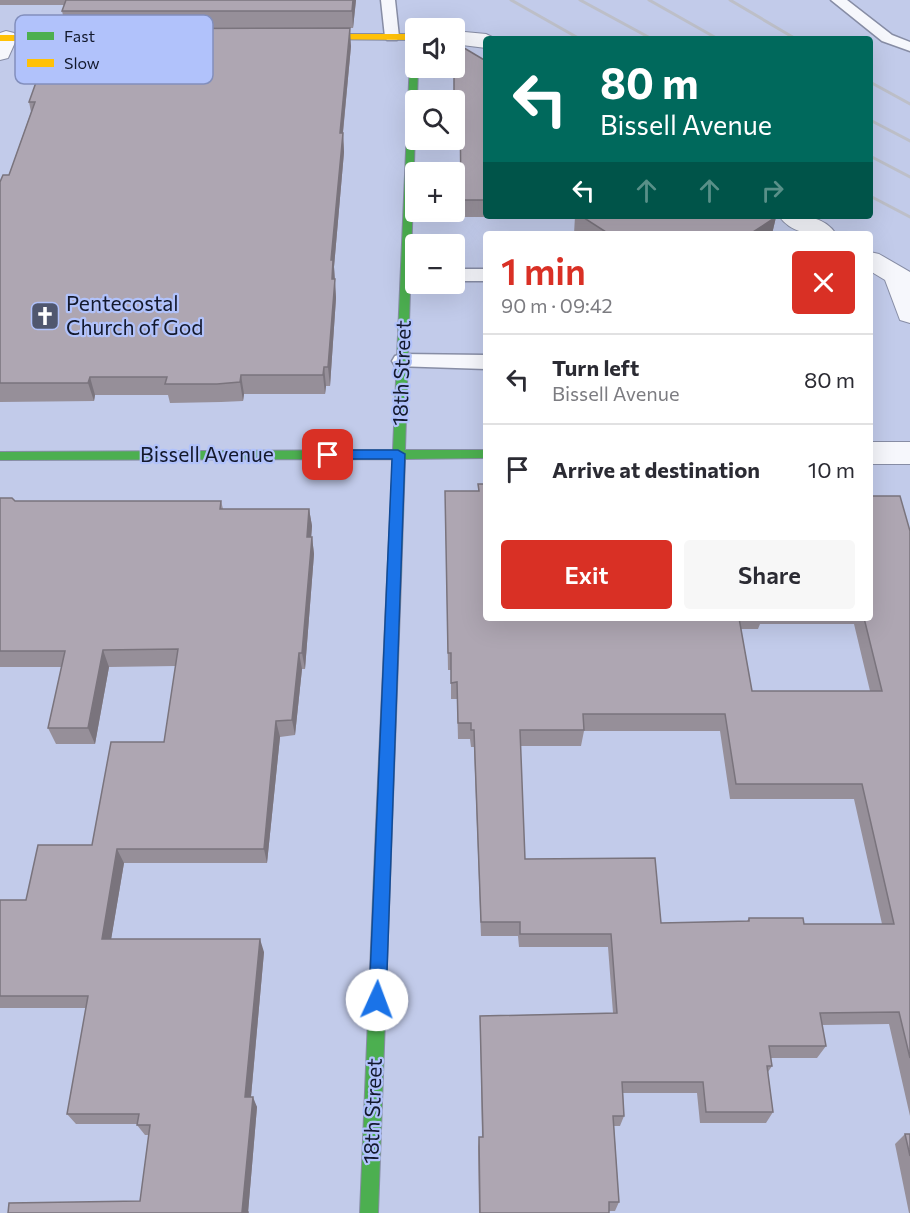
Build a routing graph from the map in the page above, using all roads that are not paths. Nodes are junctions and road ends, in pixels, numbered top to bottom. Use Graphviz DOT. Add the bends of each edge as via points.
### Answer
graph roads {
  1 [pos="388,0"];
  2 [pos="838,0"];
  3 [pos="392,37"];
  4 [pos="405,37"];
  5 [pos="286,38"];
  6 [pos="465,38"];
  7 [pos="483,41"];
  8 [pos="910,47"];
  9 [pos="414,78"];
  10 [pos="797,219"];
  11 [pos="818,231"];
  12 [pos="412,234"];
  13 [pos="873,262"];
  14 [pos="465,275"];
  15 [pos="483,275"];
  16 [pos="904,279"];
  17 [pos="409,294"];
  18 [pos="910,314"];
  19 [pos="402,361"];
  20 [pos="483,362"];
  21 [pos="873,453"];
  22 [pos="910,453"];
  23 [pos="398,454"];
  24 [pos="483,454"];
  25 [pos="0,456"];
  26 [pos="369,1213"];
  1 -- 3 [label="lane"];
  2 -- 8 [label="lane" via="887,38"];
  3 -- 4 [label="street"];
  3 -- 5 [label="street"];
  6 -- 7 [label="street"];
  9 -- 12 [label="street, 18th Street"];
  10 -- 11 [label="street"];
  13 -- 16 [label="street"];
  14 -- 15 [label="lane"];
  16 -- 18 [label="street"];
  17 -- 19 [label="street, 18th Street"];
  19 -- 20 [label="lane"];
  19 -- 23 [label="street, 18th Street"];
  21 -- 22 [label="street"];
  23 -- 24 [label="street, Bissell Avenue"];
  23 -- 25 [label="street, Bissell Avenue"];
  23 -- 26 [label="street, 18th Street"];
}
